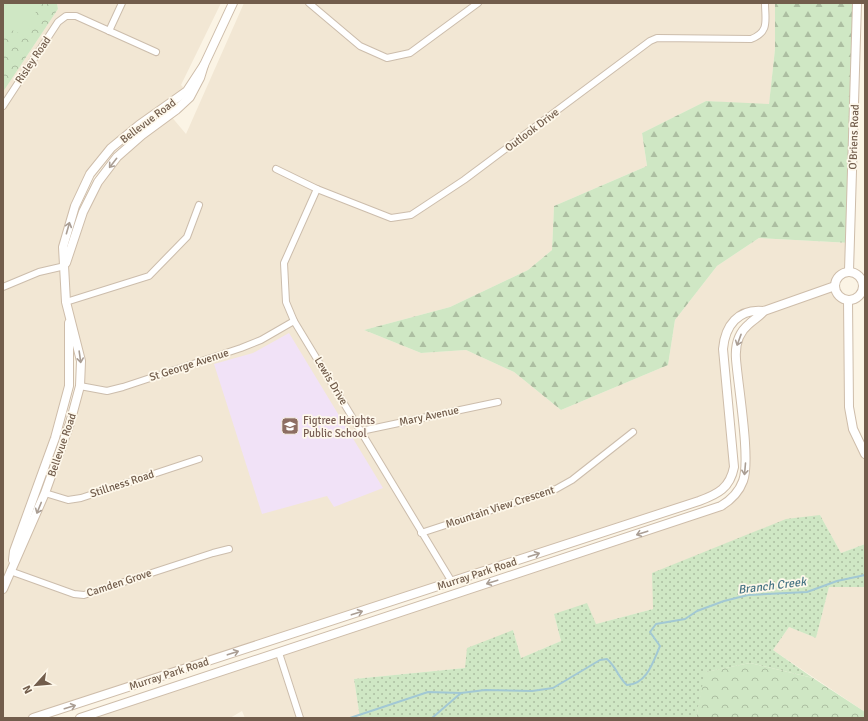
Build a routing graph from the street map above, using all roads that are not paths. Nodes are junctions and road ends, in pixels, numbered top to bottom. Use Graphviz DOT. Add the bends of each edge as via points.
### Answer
graph roads {
  1 [pos="122,3"];
  2 [pos="232,3"];
  3 [pos="309,3"];
  4 [pos="478,3"];
  5 [pos="765,3"];
  6 [pos="857,3"];
  7 [pos="109,31"];
  8 [pos="156,52"];
  9 [pos="3,106"];
  10 [pos="276,169"];
  11 [pos="317,189"];
  12 [pos="199,205"];
  13 [pos="65,266"];
  14 [pos="849,271"];
  15 [pos="3,286"];
  16 [pos="835,286"];
  17 [pos="848,300"];
  18 [pos="66,302"];
  19 [pos="764,311"];
  20 [pos="70,320"];
  21 [pos="294,321"];
  22 [pos="80,386"];
  23 [pos="498,402"];
  24 [pos="361,431"];
  25 [pos="633,432"];
  26 [pos="865,454"];
  27 [pos="199,459"];
  28 [pos="45,492"];
  29 [pos="719,493"];
  30 [pos="728,502"];
  31 [pos="421,533"];
  32 [pos="229,549"];
  33 [pos="11,568"];
  34 [pos="452,582"];
  35 [pos="3,589"];
  36 [pos="279,653"];
  37 [pos="87,702"];
  38 [pos="90,715"];
  39 [pos="33,718"];
  40 [pos="80,718"];
  41 [pos="300,718"];
  1 -- 7 [label="street"];
  2 -- 13 [label="street, Bellevue Road" via="204,65 187,91 139,125 117,144 90,174 75,206 63,247"];
  3 -- 4 [label="street" via="360,46 387,58 410,53"];
  5 -- 11 [label="street, Outlook Drive" via="765,30 760,36 751,39 657,38 464,180 411,215 391,218"];
  6 -- 14 [label="street, O'Briens Road"];
  7 -- 8 [label="street"];
  7 -- 9 [label="street, Risley Road" via="76,16 66,16 58,22"];
  10 -- 11 [label="street, Outlook Drive"];
  11 -- 21 [label="street, Lewis Drive" via="284,263 286,302"];
  12 -- 18 [label="street" via="187,237 149,276"];
  13 -- 15 [label="street" via="39,272"];
  13 -- 18 [label="street, Bellevue Road"];
  14 -- 16 [label="street" via="839,276"];
  14 -- 17 [label="street" via="860,276 863,285 861,294"];
  16 -- 17 [label="street" via="838,293"];
  16 -- 19 [label="street, Murray Park Road"];
  17 -- 26 [label="street" via="849,407 853,429"];
  18 -- 20 [label="street, Bellevue Road"];
  19 -- 29 [label="street, Murray Park Road" via="756,310 733,321 724,339 734,467 729,481"];
  19 -- 30 [label="street, Murray Park Road, one-way" via="744,329 737,343 736,359 746,468 739,489"];
  20 -- 22 [label="street, Bellevue Road, one-way" via="81,361"];
  20 -- 33 [label="street, Bellevue Road" via="70,386 55,438 14,551"];
  21 -- 22 [label="street, St George Avenue" via="241,348 123,387 107,391"];
  21 -- 24 [label="street, Lewis Drive"];
  22 -- 28 [label="street, Bellevue Road" via="70,423"];
  23 -- 24 [label="street, Mary Avenue"];
  24 -- 31 [label="street, Lewis Drive"];
  25 -- 31 [label="street, Mountain View Crescent" via="572,480 556,489"];
  27 -- 28 [label="street, Stillness Road" via="81,498 68,500"];
  28 -- 33 [label="street, Bellevue Road, one-way"];
  29 -- 30 [label="street"];
  34 -- 29 [label="street, Murray Park Road, one-way"];
  30 -- 36 [label="street, Murray Park Road, one-way" via="714,509"];
  31 -- 34 [label="street, Lewis Drive"];
  32 -- 33 [label="street, Camden Grove" via="84,596"];
  33 -- 35 [label="street, Bellevue Road"];
  37 -- 34 [label="street, Murray Park Road, one-way"];
  36 -- 38 [label="street, Murray Park Road"];
  36 -- 41 [label="street"];
  37 -- 38 [label="street"];
  39 -- 37 [label="street, Murray Park Road, one-way"];
  38 -- 40 [label="street, Murray Park Road"];
}
